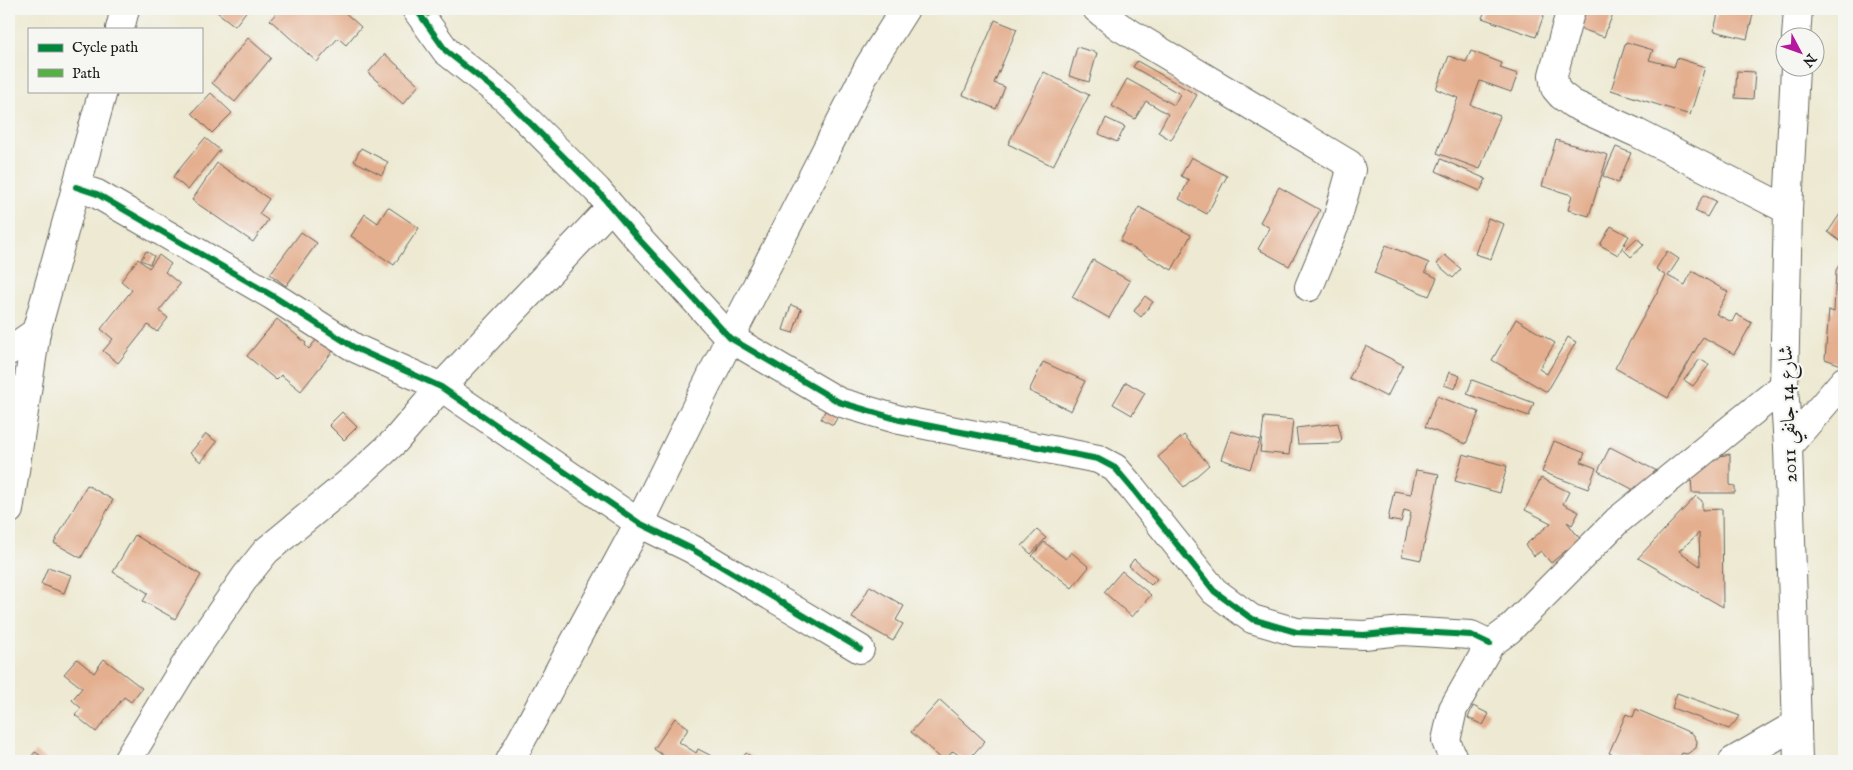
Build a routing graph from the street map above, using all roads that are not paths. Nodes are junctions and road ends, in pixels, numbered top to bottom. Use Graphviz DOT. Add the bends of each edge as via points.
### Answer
graph roads {
  1 [pos="125,9"];
  2 [pos="416,9"];
  3 [pos="904,9"];
  4 [pos="1097,9"];
  5 [pos="1571,9"];
  6 [pos="1798,9"];
  7 [pos="120,28"];
  8 [pos="1797,28"];
  9 [pos="1795,78"];
  10 [pos="102,92"];
  11 [pos="76,187"];
  12 [pos="611,207"];
  13 [pos="1788,210"];
  14 [pos="1309,287"];
  15 [pos="36,332"];
  16 [pos="730,338"];
  17 [pos="9,352"];
  18 [pos="1844,381"];
  19 [pos="1784,386"];
  20 [pos="441,387"];
  21 [pos="1788,446"];
  22 [pos="9,510"];
  23 [pos="639,523"];
  24 [pos="1490,644"];
  25 [pos="860,649"];
  26 [pos="1797,724"];
  27 [pos="127,761"];
  28 [pos="510,761"];
  29 [pos="1454,761"];
  30 [pos="1733,761"];
  31 [pos="1798,761"];
  1 -- 7 [label="street"];
  2 -- 12 [label="street" via="446,51 504,97"];
  3 -- 16 [label="street" via="869,66"];
  4 -- 14 [label="street" via="1136,37 1349,164 1351,170 1337,220"];
  5 -- 13 [label="street" via="1553,75 1555,88 1561,95 1573,104"];
  6 -- 8 [label="street"];
  9 -- 13 [label="street, شارع 14 جانفي 2011"];
  10 -- 11 [label="street"];
  11 -- 15 [label="street"];
  11 -- 20 [label="street" via="97,194 355,348"];
  12 -- 16 [label="street"];
  12 -- 20 [label="street"];
  13 -- 19 [label="street, شارع 14 جانفي 2011"];
  15 -- 17 [label="street"];
  15 -- 22 [label="street"];
  16 -- 23 [label="street"];
  16 -- 24 [label="street" via="839,402 900,420 1098,459 1115,468 1214,590 1252,619 1296,632 1364,635 1402,631 1471,635"];
  18 -- 21 [label="street"];
  19 -- 21 [label="street, شارع 14 جانفي 2011"];
  19 -- 24 [label="street" via="1617,521 1509,630"];
  20 -- 23 [label="street"];
  20 -- 27 [label="street" via="396,441 266,551 192,654"];
  21 -- 26 [label="street, شارع 14 جانفي 2011"];
  23 -- 25 [label="street" via="692,549"];
  23 -- 28 [label="street"];
  24 -- 29 [label="street" via="1453,709 1446,741"];
  26 -- 30 [label="street"];
  26 -- 31 [label="street, شارع 14 جانفي 2011"];
}
